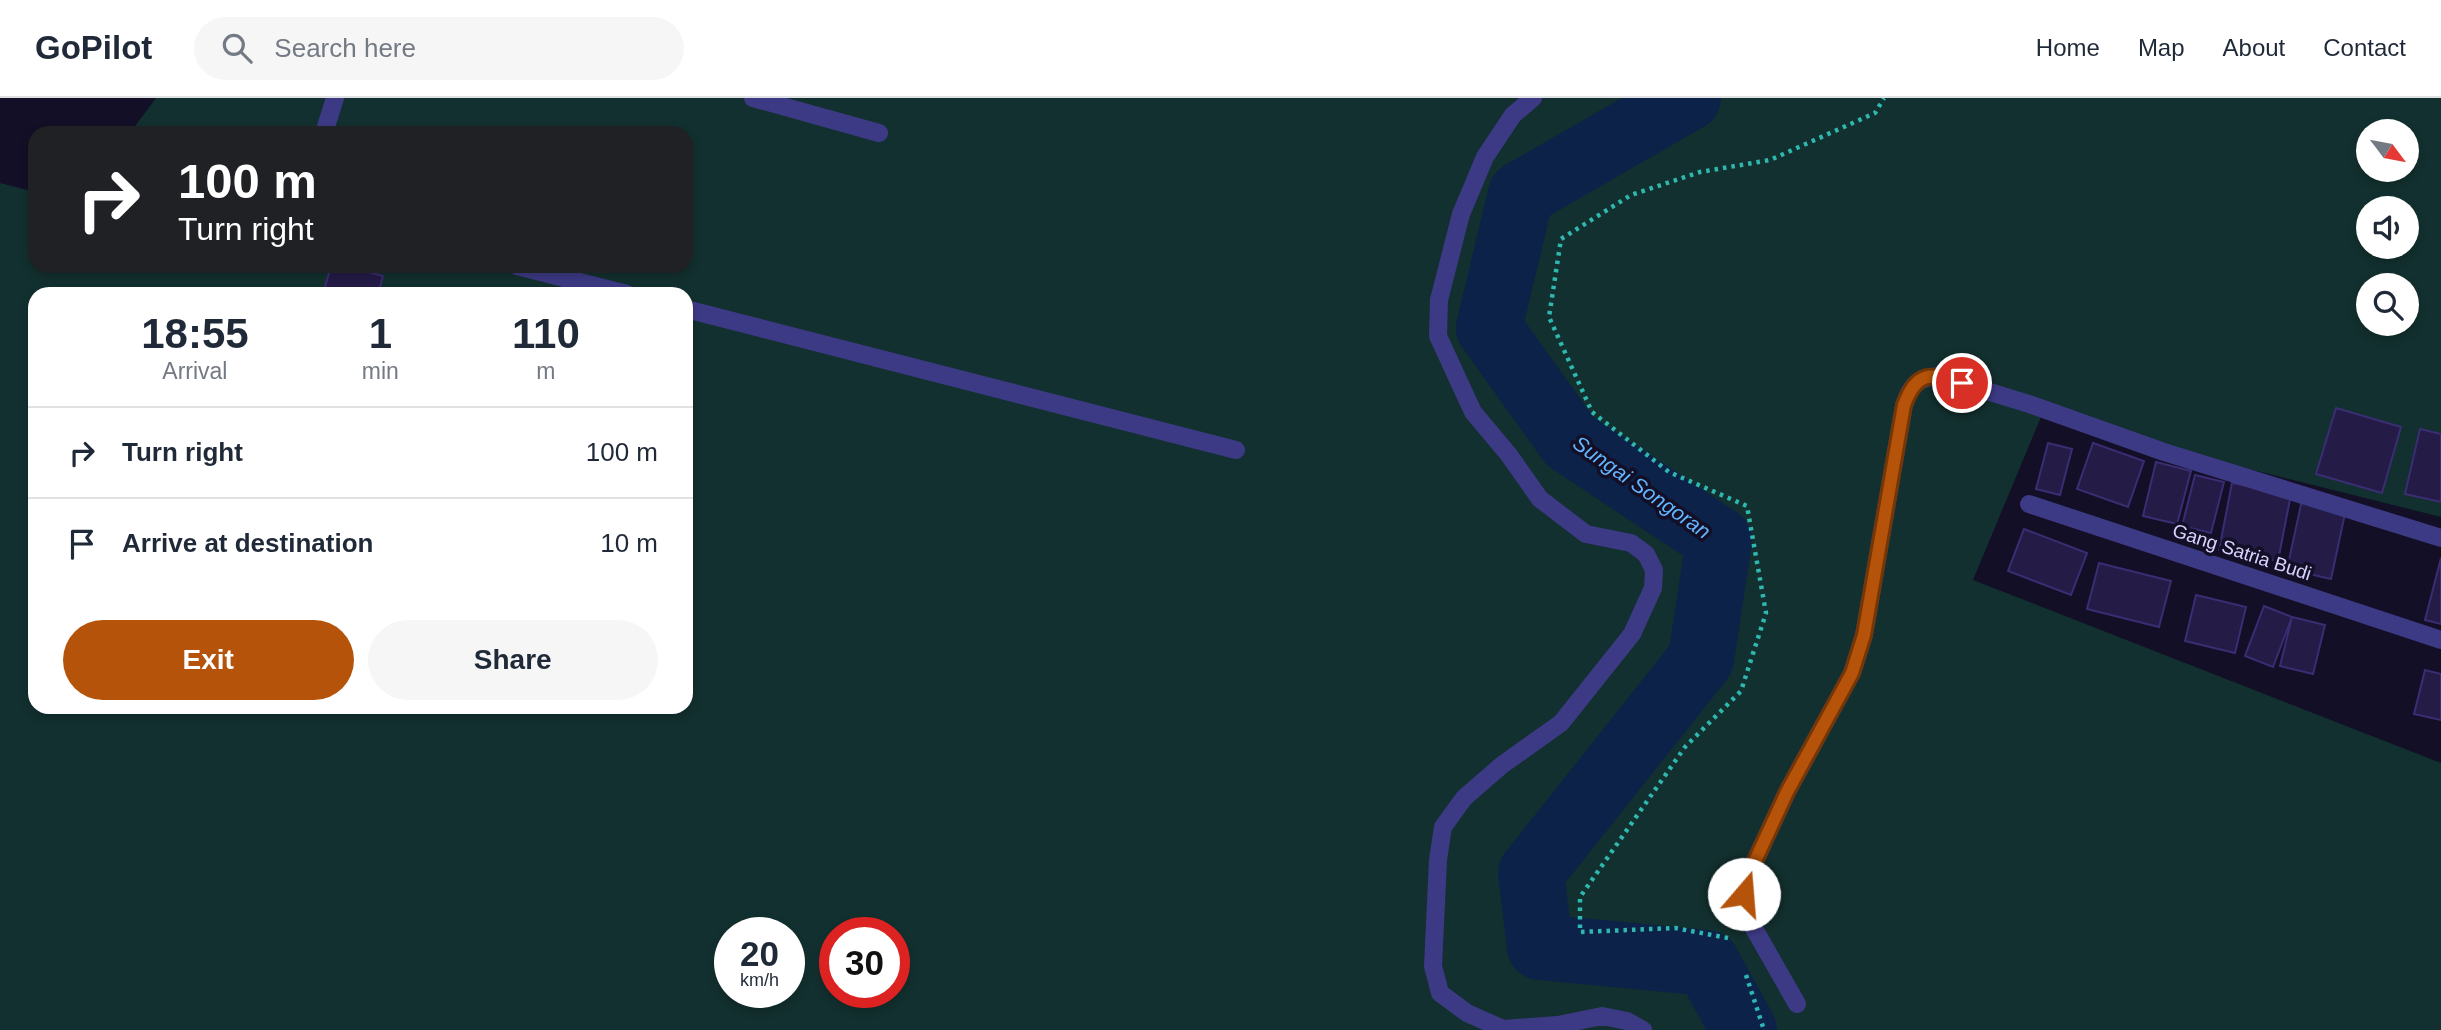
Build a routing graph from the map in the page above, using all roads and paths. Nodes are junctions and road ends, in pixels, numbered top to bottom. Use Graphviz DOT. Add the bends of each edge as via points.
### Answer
graph roads {
  1 [pos="335,98"];
  2 [pos="753,98"];
  3 [pos="1533,98"];
  4 [pos="1884,98"];
  5 [pos="326,126"];
  6 [pos="879,133"];
  7 [pos="544,273"];
  8 [pos="600,287"];
  9 [pos="693,311"];
  10 [pos="1236,450"];
  11 [pos="2029,504"];
  12 [pos="2441,538"];
  13 [pos="2441,640"];
  14 [pos="1734,939"];
  15 [pos="1743,965"];
  16 [pos="1797,1004"];
  17 [pos="1643,1030"];
  18 [pos="1764,1030"];
  1 -- 5 [label="street"];
  2 -- 6 [label="street"];
  3 -- 17 [label="street" via="1513,115 1485,158 1461,214 1439,300 1438,336 1473,412 1541,499 1586,534 1632,543 1646,554 1654,570 1653,588 1632,634 1561,723 1464,798 1443,827 1433,966 1440,993 1467,1013 1503,1029 1602,1016"];
  4 -- 14 [label="path" via="1875,113 1770,160 1700,172 1631,195 1561,239 1549,317 1592,412 1669,472 1747,506 1766,613 1741,691 1685,747 1580,897 1580,932 1675,928"];
  7 -- 8 [label="street"];
  9 -- 10 [label="street"];
  11 -- 13 [label="street, Gang Satria Budi"];
  12 -- 16 [label="street" via="1938,376 1924,377 1911,386 1864,635 1852,673 1787,792 1744,894 1748,918"];
  15 -- 18 [label="path"];
}
